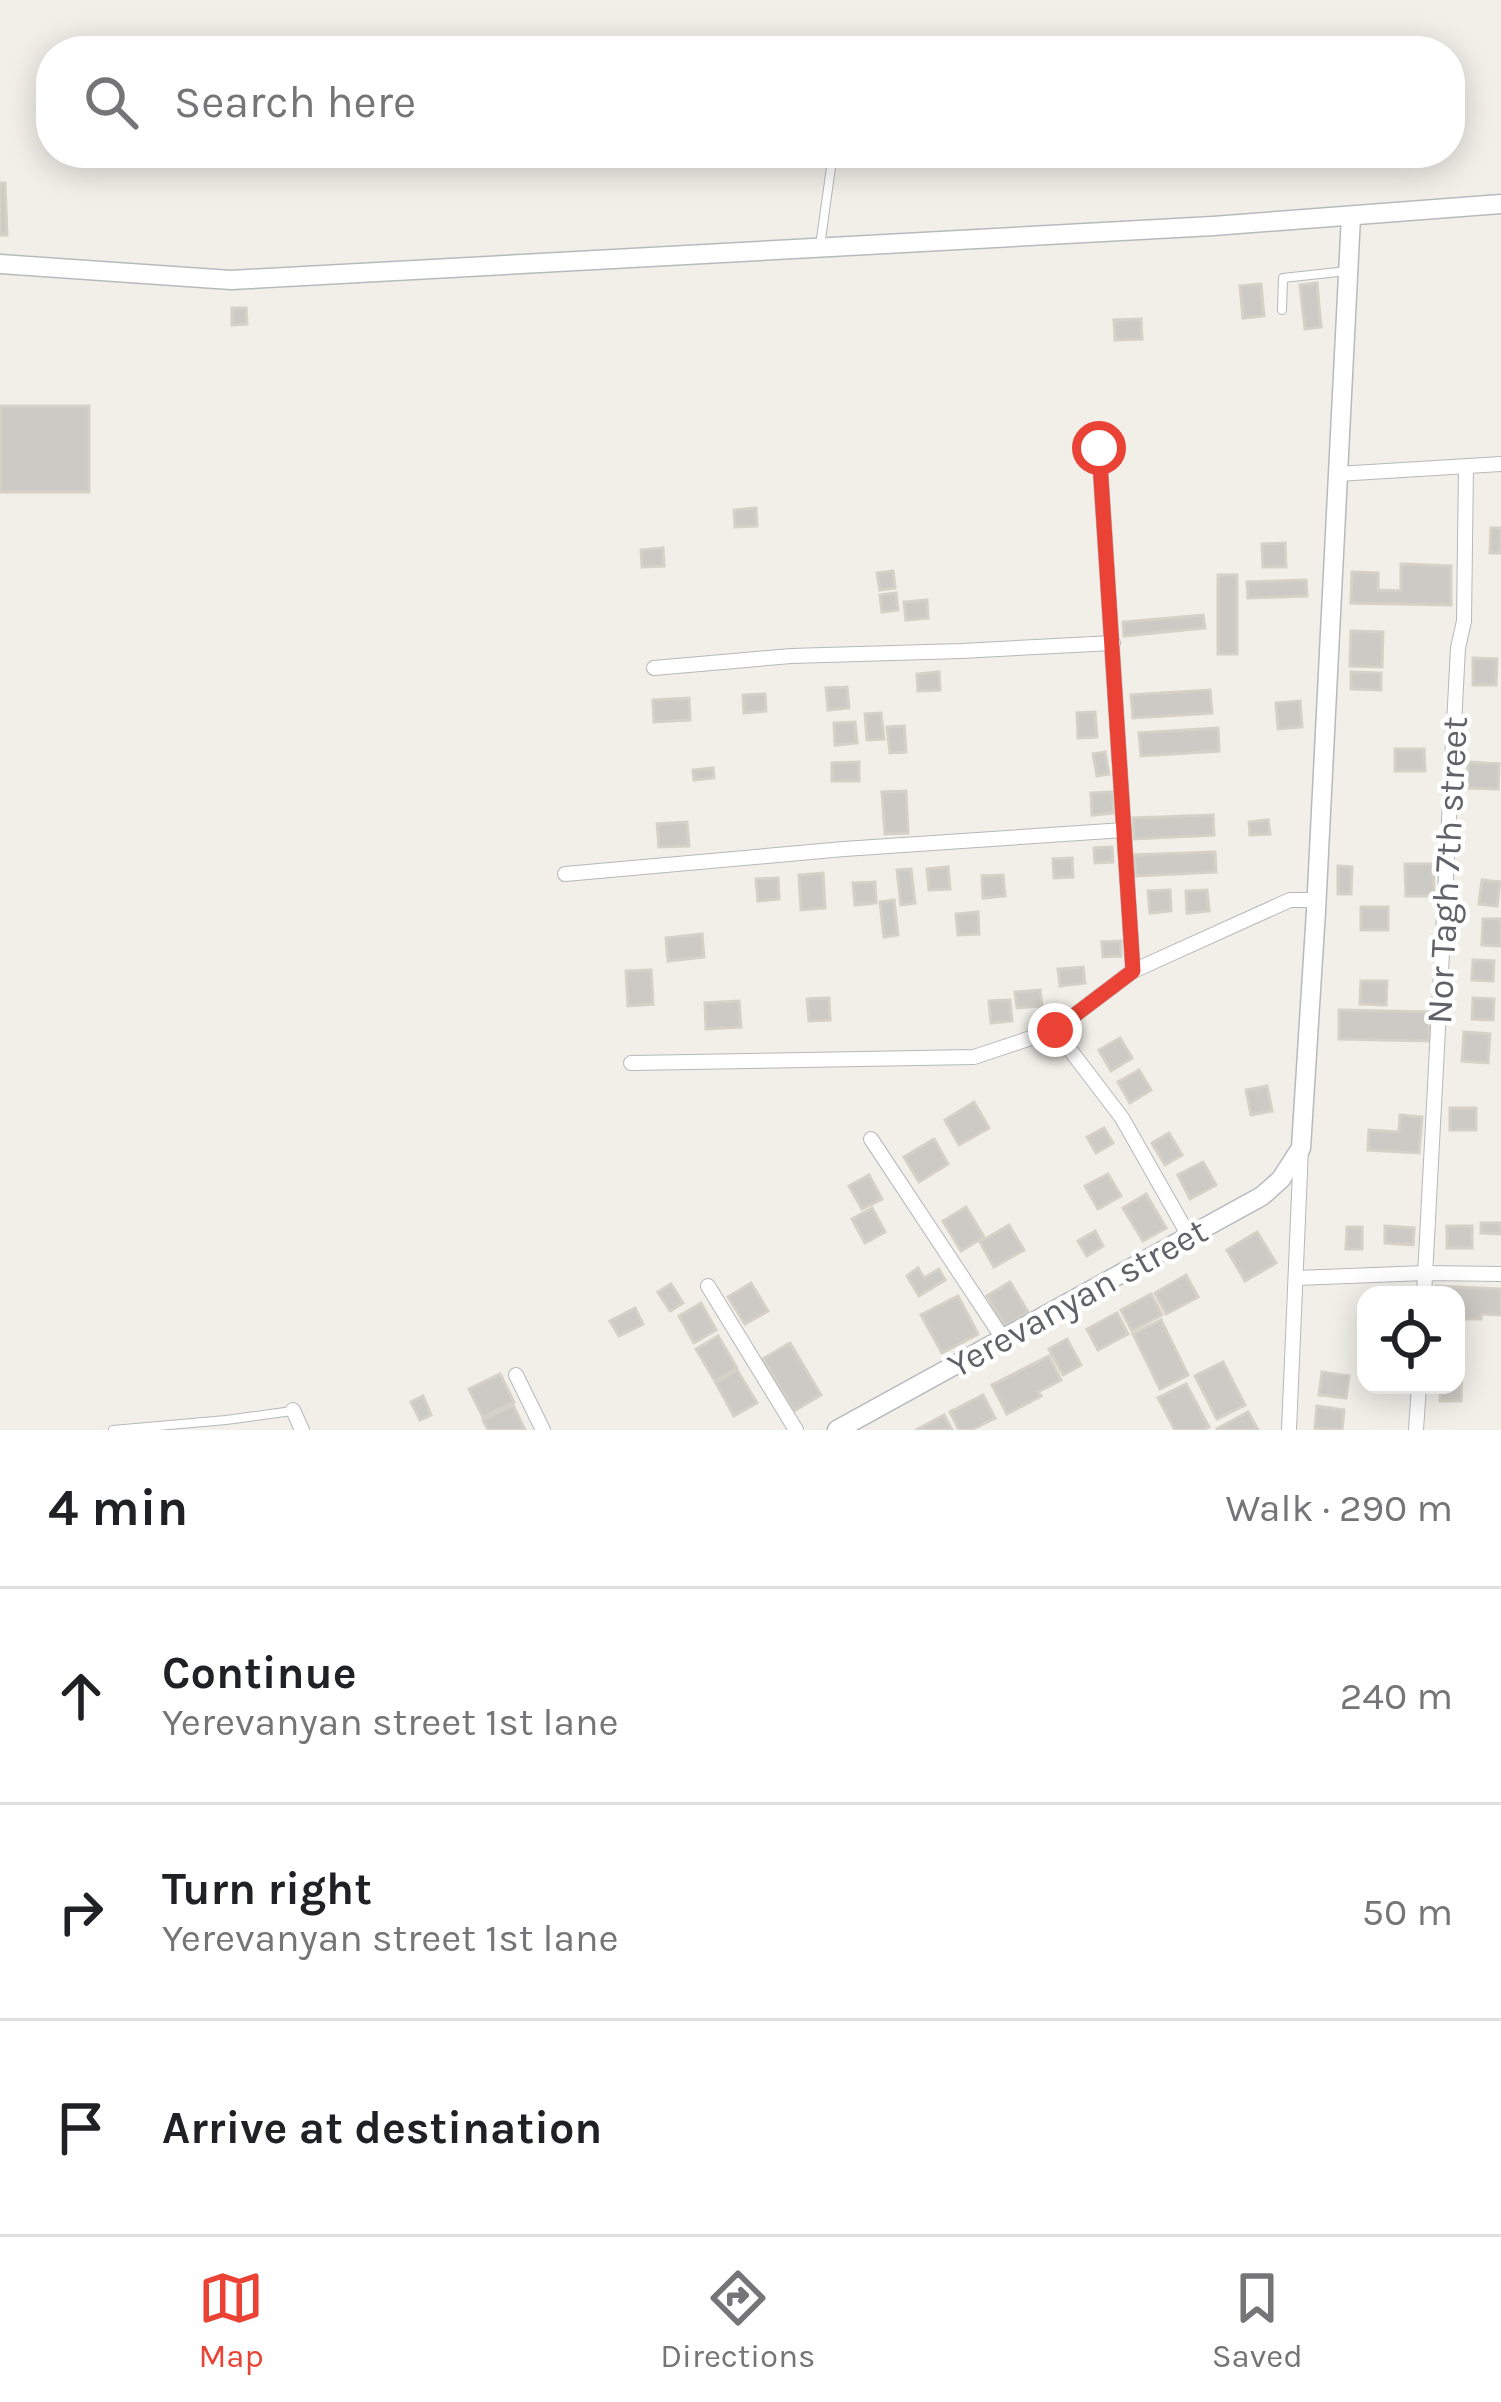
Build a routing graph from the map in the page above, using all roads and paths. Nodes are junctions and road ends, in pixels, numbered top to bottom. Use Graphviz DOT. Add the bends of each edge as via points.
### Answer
graph roads {
  1 [pos="831,168"];
  2 [pos="1501,204"];
  3 [pos="1351,216"];
  4 [pos="820,248"];
  5 [pos="0,264"];
  6 [pos="1348,271"];
  7 [pos="1282,310"];
  8 [pos="1099,448"];
  9 [pos="1501,464"];
  10 [pos="1466,467"];
  11 [pos="1337,474"];
  12 [pos="1113,643"];
  13 [pos="654,668"];
  14 [pos="1124,830"];
  15 [pos="565,874"];
  16 [pos="1317,900"];
  17 [pos="1133,971"];
  18 [pos="1055,1030"];
  19 [pos="631,1064"];
  20 [pos="871,1139"];
  21 [pos="1301,1148"];
  22 [pos="1189,1236"];
  23 [pos="1425,1273"];
  24 [pos="1501,1274"];
  25 [pos="1297,1278"];
  26 [pos="708,1286"];
  27 [pos="1424,1286"];
  28 [pos="1002,1337"];
  29 [pos="516,1375"];
  30 [pos="1418,1394"];
  31 [pos="293,1410"];
  32 [pos="113,1430"];
  33 [pos="302,1430"];
  34 [pos="543,1430"];
  35 [pos="796,1430"];
  36 [pos="837,1430"];
  37 [pos="1288,1430"];
  38 [pos="1416,1430"];
  1 -- 4 [label="lane"];
  2 -- 3 [label="main road"];
  3 -- 4 [label="main road"];
  3 -- 6 [label="main road"];
  4 -- 5 [label="main road" via="231,280"];
  6 -- 7 [label="lane" via="1283,278"];
  6 -- 11 [label="main road"];
  8 -- 12 [label="street"];
  9 -- 10 [label="street"];
  10 -- 11 [label="street"];
  10 -- 23 [label="street, Nor Tagh 7th street"];
  11 -- 16 [label="main road"];
  12 -- 13 [label="street"];
  12 -- 14 [label="street"];
  14 -- 15 [label="street"];
  14 -- 17 [label="street"];
  16 -- 17 [label="street" via="1290,900"];
  16 -- 21 [label="main road"];
  17 -- 18 [label="street"];
  18 -- 19 [label="street" via="974,1057"];
  18 -- 22 [label="street" via="1122,1118"];
  20 -- 28 [label="street"];
  21 -- 22 [label="main road, Yerevanyan street" via="1262,1196"];
  21 -- 25 [label="street"];
  22 -- 28 [label="main road, Yerevanyan street"];
  23 -- 24 [label="street"];
  23 -- 25 [label="street"];
  23 -- 27 [label="street, Nor Tagh 7th street"];
  25 -- 37 [label="street"];
  26 -- 35 [label="street"];
  28 -- 36 [label="main road, Yerevanyan street"];
  29 -- 34 [label="street"];
  30 -- 38 [label="street"];
  31 -- 32 [label="lane"];
  31 -- 33 [label="street"];
}
